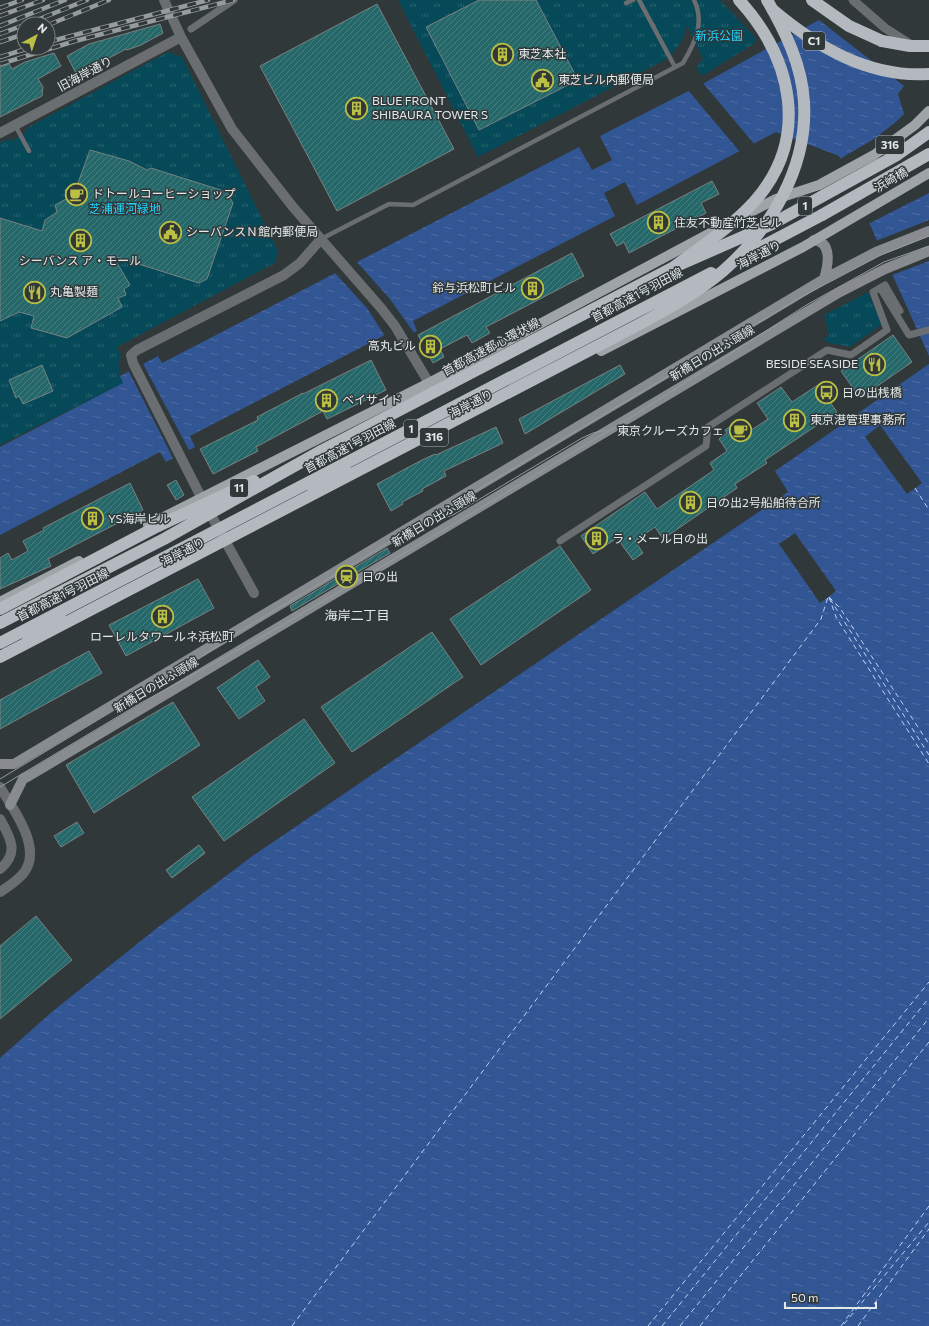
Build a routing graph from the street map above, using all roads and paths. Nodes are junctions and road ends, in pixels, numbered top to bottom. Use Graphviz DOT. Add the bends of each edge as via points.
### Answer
graph roads {
  1 [pos="164,0"];
  2 [pos="234,0"];
  3 [pos="633,0"];
  4 [pos="639,0"];
  5 [pos="694,0"];
  6 [pos="739,0"];
  7 [pos="762,0"];
  8 [pos="767,0"];
  9 [pos="812,0"];
  10 [pos="853,0"];
  11 [pos="626,3"];
  12 [pos="191,29"];
  13 [pos="181,37"];
  14 [pos="929,48"];
  15 [pos="675,67"];
  16 [pos="929,74"];
  17 [pos="929,111"];
  18 [pos="15,126"];
  19 [pos="929,132"];
  20 [pos="0,134"];
  21 [pos="29,151"];
  22 [pos="929,154"];
  23 [pos="929,173"];
  24 [pos="866,210"];
  25 [pos="734,221"];
  26 [pos="929,231"];
  27 [pos="321,239"];
  28 [pos="814,240"];
  29 [pos="929,251"];
  30 [pos="674,267"];
  31 [pos="824,279"];
  32 [pos="880,288"];
  33 [pos="908,326"];
  34 [pos="929,330"];
  35 [pos="428,383"];
  36 [pos="424,437"];
  37 [pos="321,451"];
  38 [pos="201,497"];
  39 [pos="256,511"];
  40 [pos="560,541"];
  41 [pos="227,544"];
  42 [pos="128,577"];
  43 [pos="254,593"];
  44 [pos="0,602"];
  45 [pos="0,609"];
  46 [pos="0,623"];
  47 [pos="0,643"];
  48 [pos="0,653"];
  49 [pos="0,656"];
  50 [pos="0,661"];
  51 [pos="0,764"];
  52 [pos="0,786"];
  53 [pos="10,805"];
  54 [pos="0,819"];
  55 [pos="0,869"];
  56 [pos="0,892"];
  1 -- 13 [label="street"];
  2 -- 12 [label="street"];
  3 -- 11 [label="lane"];
  4 -- 15 [label="lane"];
  5 -- 15 [label="lane" via="700,20 696,38 683,63"];
  6 -- 25 [label="highway, 首都高速都心環状線, bridge" via="760,25 775,51 787,91 789,114 785,141 774,172 762,191"];
  7 -- 16 [label="highway, C1, bridge" via="807,37 846,59 893,72"];
  8 -- 36 [label="highway, 首都高速1号羽田線, bridge" via="784,29 794,57 802,88 804,114 801,146 790,181 759,233 723,271 690,296"];
  9 -- 14 [label="highway, C1, bridge" via="838,20 872,37 896,44"];
  10 -- 14 [label="street" via="903,41 922,49"];
  13 -- 18 [label="street, 旧海岸通り"];
  13 -- 27 [label="street" via="232,129"];
  15 -- 27 [label="lane" via="413,206 390,204"];
  17 -- 25 [label="main road, 316" via="897,140 845,171 819,185 776,199"];
  18 -- 20 [label="street, 旧海岸通り"];
  18 -- 21 [label="lane"];
  19 -- 30 [label="highway, 首都高速都心環状線 / 1, bridge" via="881,165 772,224"];
  22 -- 39 [label="highway, 首都高速1号羽田線 / 1, bridge" via="822,215"];
  23 -- 24 [label="main road, 浜崎橋 / 316"];
  24 -- 28 [label="main road, 海岸通り / 316"];
  25 -- 30 [label="highway, 首都高速都心環状線, bridge"];
  25 -- 35 [label="main road, 316"];
  26 -- 31 [label="main road, 新橋日の出ふ頭線" via="876,252"];
  27 -- 35 [label="street" via="381,308"];
  27 -- 38 [label="street" via="300,262 284,274 131,355"];
  28 -- 31 [label="main road" via="824,244 827,251 828,266"];
  28 -- 41 [label="main road, 海岸通り / 316"];
  29 -- 53 [label="main road, 新橋日の出ふ頭線" via="885,269 840,292 23,779"];
  30 -- 37 [label="highway, 首都高速都心環状線 / 1"];
  31 -- 51 [label="main road, 新橋日の出ふ頭線" via="14,764"];
  32 -- 33 [label="street" via="885,285"];
  32 -- 34 [label="street" via="909,335"];
  32 -- 40 [label="street" via="873,292 888,330 850,355 827,350 708,427 706,446"];
  35 -- 38 [label="main road, 316"];
  36 -- 39 [label="highway, bridge"];
  36 -- 49 [label="highway, bridge"];
  37 -- 45 [label="highway, 11, bridge" via="158,526"];
  37 -- 46 [label="highway, 首都高速1号羽田線 / 1, bridge" via="164,539"];
  38 -- 41 [label="street"];
  38 -- 44 [label="main road, 316"];
  39 -- 42 [label="highway, 首都高速1号羽田線 / 1, bridge"];
  41 -- 43 [label="street"];
  41 -- 50 [label="main road, 海岸通り / 316"];
  42 -- 47 [label="highway, 首都高速1号羽田線 / 1, bridge"];
  42 -- 48 [label="highway, bridge"];
  52 -- 53 [label="street"];
  53 -- 56 [label="street" via="28,839 30,857 23,874"];
  54 -- 55 [label="street" via="12,848 9,862"];
}
